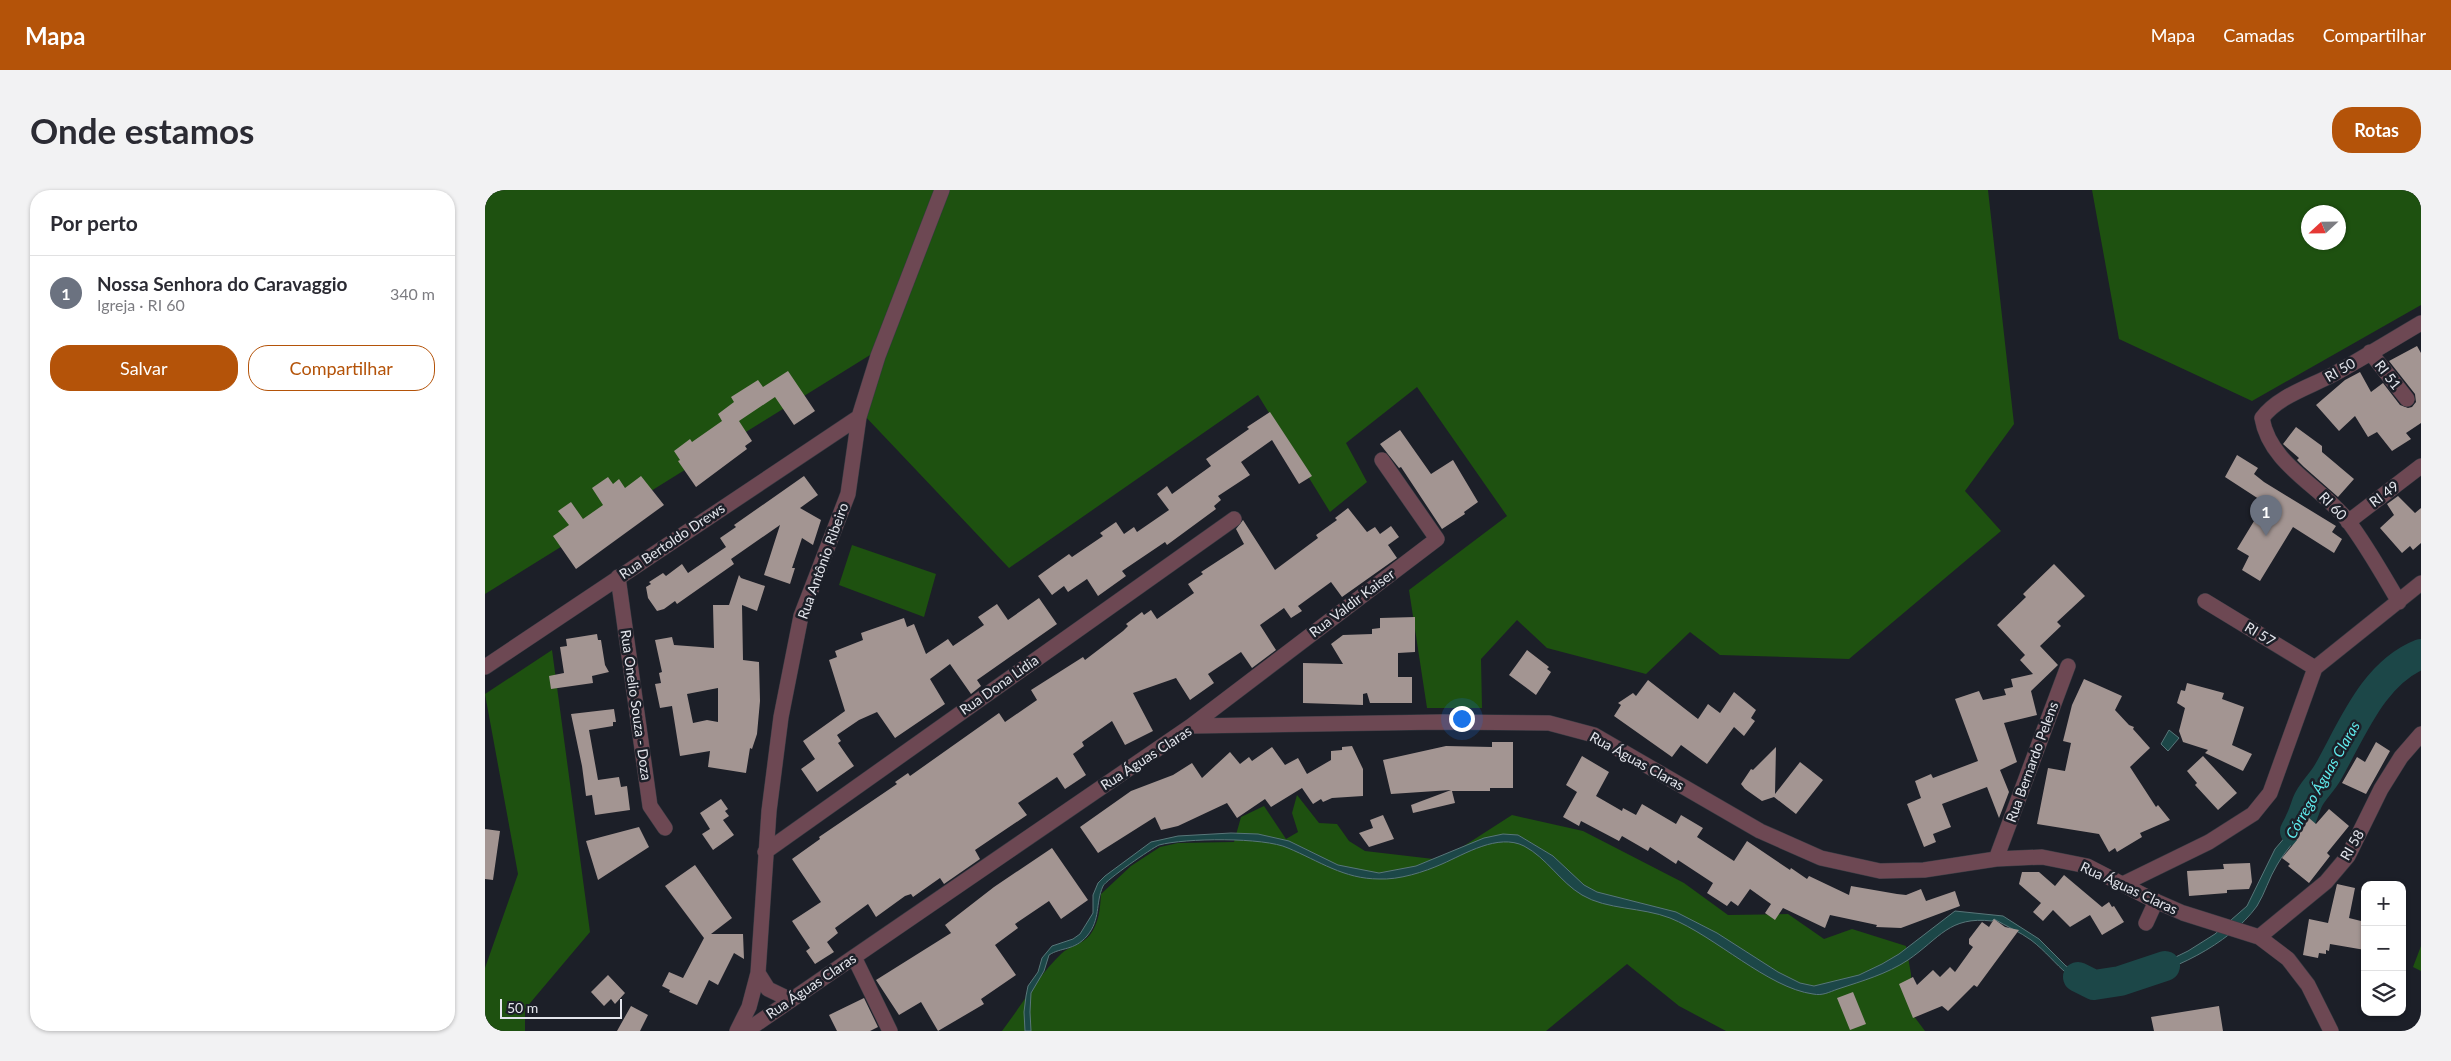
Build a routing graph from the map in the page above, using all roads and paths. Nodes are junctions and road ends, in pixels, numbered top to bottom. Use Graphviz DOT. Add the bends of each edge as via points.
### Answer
graph roads {
  1 [pos="942,190"];
  2 [pos="2421,323"];
  3 [pos="2370,352"];
  4 [pos="2407,399"];
  5 [pos="859,417"];
  6 [pos="2262,418"];
  7 [pos="1381,460"];
  8 [pos="2421,466"];
  9 [pos="1234,519"];
  10 [pos="2349,522"];
  11 [pos="618,577"];
  12 [pos="2421,583"];
  13 [pos="2205,600"];
  14 [pos="2399,602"];
  15 [pos="2068,666"];
  16 [pos="485,667"];
  17 [pos="2315,668"];
  18 [pos="1191,726"];
  19 [pos="2421,734"];
  20 [pos="665,828"];
  21 [pos="765,852"];
  22 [pos="1996,859"];
  23 [pos="2123,884"];
  24 [pos="2156,901"];
  25 [pos="2146,923"];
  26 [pos="2259,938"];
  27 [pos="854,957"];
  28 [pos="758,973"];
  29 [pos="791,1000"];
  30 [pos="737,1031"];
  31 [pos="746,1031"];
  32 [pos="890,1031"];
  33 [pos="2331,1031"];
  1 -- 5 [label="street, Rua Antônio Ribeiro" via="878,356"];
  2 -- 3 [label="street, RI 50"];
  3 -- 4 [label="street, RI 51"];
  3 -- 6 [label="street, RI 50" via="2267,410"];
  5 -- 11 [label="street, Rua Bertoldo Drews"];
  5 -- 21 [label="street, Rua Antônio Ribeiro" via="848,494 801,616 781,717"];
  6 -- 10 [label="street, RI 60" via="2264,434 2275,452"];
  7 -- 18 [label="street, Rua Valdir Kaiser" via="1437,539"];
  8 -- 10 [label="street, RI 49"];
  9 -- 21 [label="street, Rua Dona Lidia"];
  10 -- 14 [label="street, RI 60"];
  11 -- 16 [label="street, Rua Bertoldo Drews"];
  11 -- 20 [label="street, Rua Onelio Souza - Doza" via="650,806"];
  12 -- 14 [label="street"];
  13 -- 17 [label="street, RI 57"];
  14 -- 17 [label="street"];
  15 -- 22 [label="street, Rua Bernardo Pelens"];
  17 -- 23 [label="street" via="2270,793 2263,803 2253,814 2209,842"];
  18 -- 22 [label="street, Rua Águas Claras" via="1549,723 1594,735 1760,830 1821,858 1880,871 1924,870"];
  18 -- 27 [label="street, Rua Águas Claras"];
  19 -- 26 [label="street, RI 58" via="2401,756 2381,789 2348,856 2326,882"];
  21 -- 28 [label="street, Rua Antônio Ribeiro"];
  22 -- 23 [label="street, Rua Águas Claras" via="2042,857 2067,860"];
  23 -- 24 [label="street, Rua Águas Claras"];
  24 -- 25 [label="street"];
  24 -- 26 [label="street, Rua Águas Claras"];
  26 -- 33 [label="street, Rua Águas Claras" via="2287,959 2308,985"];
  27 -- 29 [label="street, Rua Águas Claras"];
  27 -- 32 [label="street"];
  28 -- 29 [label="street" via="768,989"];
  28 -- 30 [label="street, Rua Antônio Ribeiro" via="749,1007"];
  29 -- 31 [label="street, Rua Águas Claras"];
}
